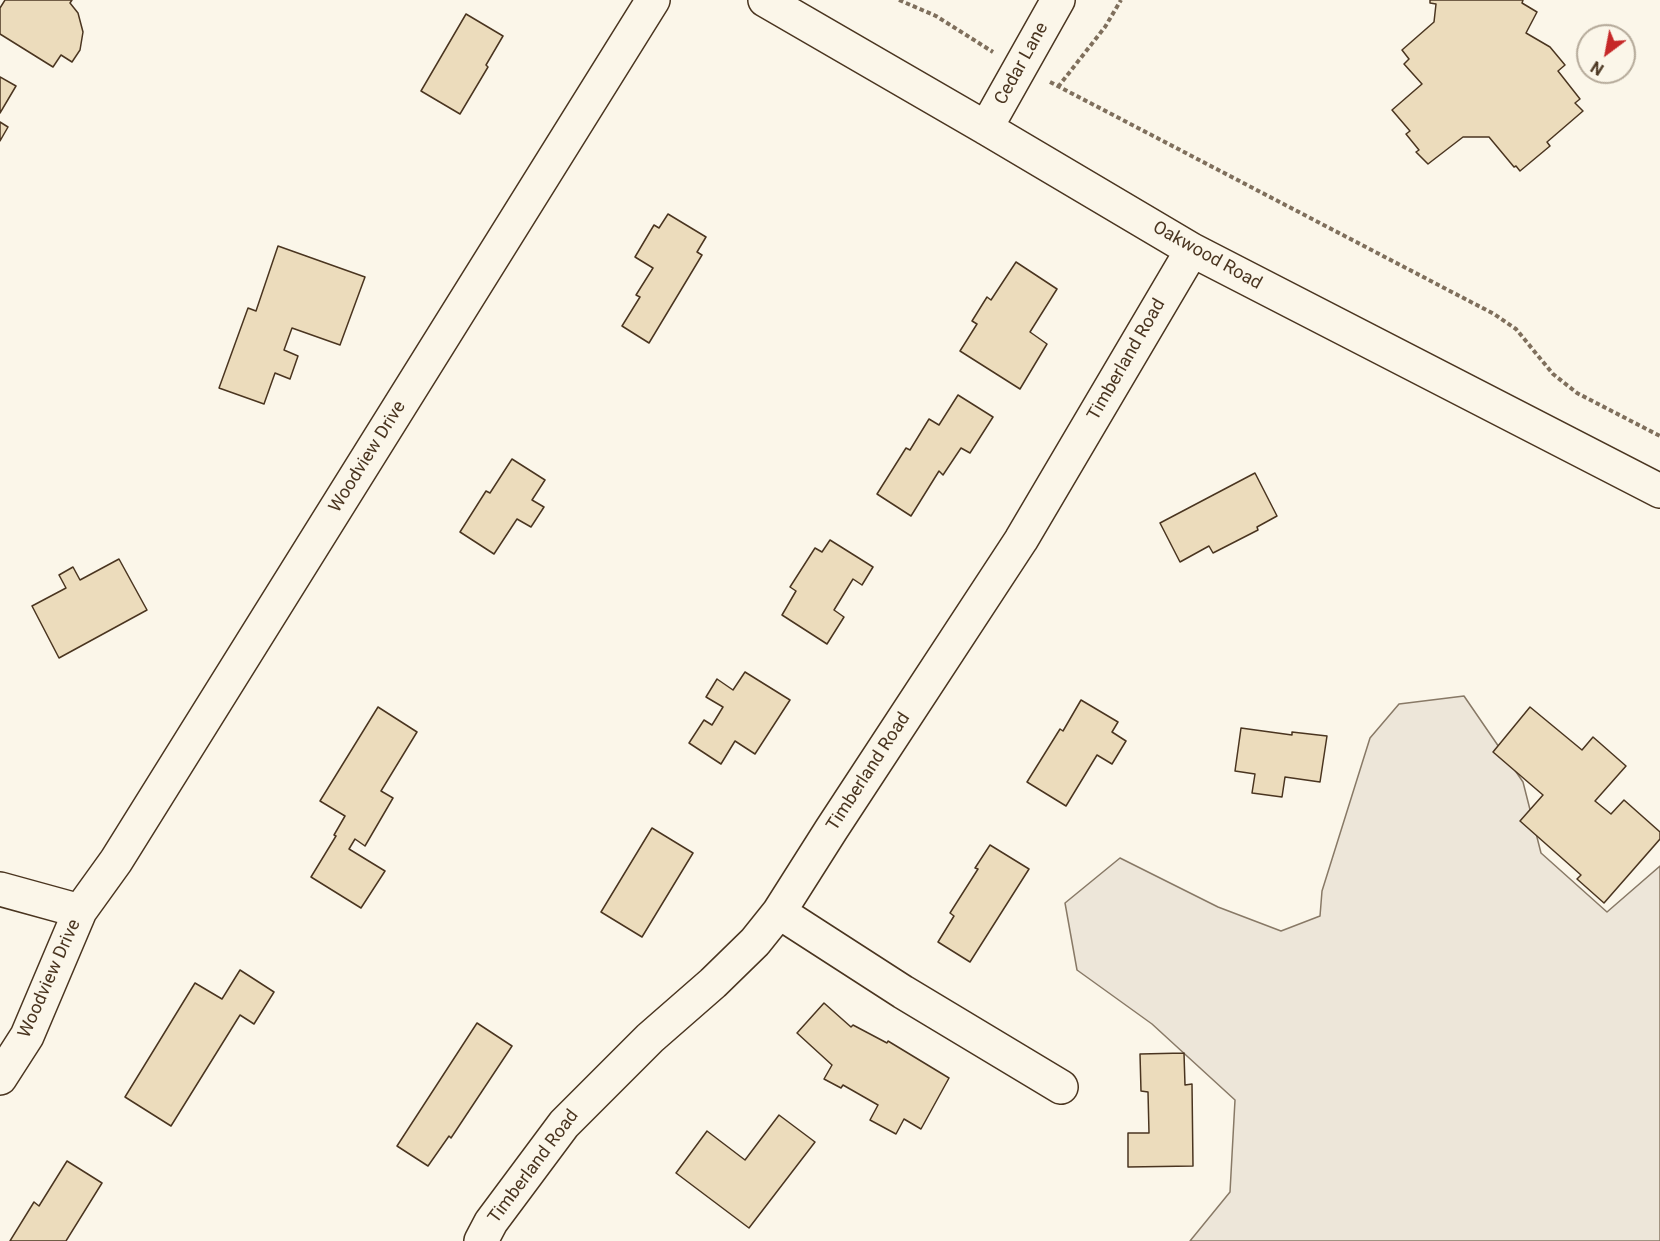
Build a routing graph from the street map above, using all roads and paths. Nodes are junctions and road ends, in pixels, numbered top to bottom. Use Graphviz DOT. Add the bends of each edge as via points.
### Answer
graph roads {
  1 [pos="653,0"];
  2 [pos="765,0"];
  3 [pos="899,0"];
  4 [pos="1058,0"];
  5 [pos="1121,0"];
  6 [pos="995,54"];
  7 [pos="1046,81"];
  8 [pos="1058,87"];
  9 [pos="986,128"];
  10 [pos="1192,250"];
  11 [pos="1660,436"];
  12 [pos="1660,491"];
  13 [pos="0,889"];
  14 [pos="80,911"];
  15 [pos="779,912"];
  16 [pos="0,1078"];
  17 [pos="1061,1087"];
  18 [pos="481,1241"];
  1 -- 14 [label="street, Woodview Drive" via="116,861"];
  2 -- 9 [label="street, Oakwood Road"];
  3 -- 6 [label="path" via="936,16"];
  4 -- 9 [label="street, Cedar Lane"];
  5 -- 8 [label="path"];
  7 -- 8 [label="path"];
  8 -- 11 [label="path" via="1494,314 1516,329 1553,374 1576,393"];
  9 -- 10 [label="street, Oakwood Road"];
  10 -- 12 [label="street, Oakwood Road"];
  10 -- 15 [label="street, Timberland Road" via="1021,540"];
  13 -- 14 [label="street, Woodview Drive"];
  14 -- 16 [label="street, Woodview Drive" via="27,1036"];
  15 -- 17 [label="street"];
  15 -- 18 [label="street, Timberland Road" via="738,959 650,1038 564,1124"];
}
